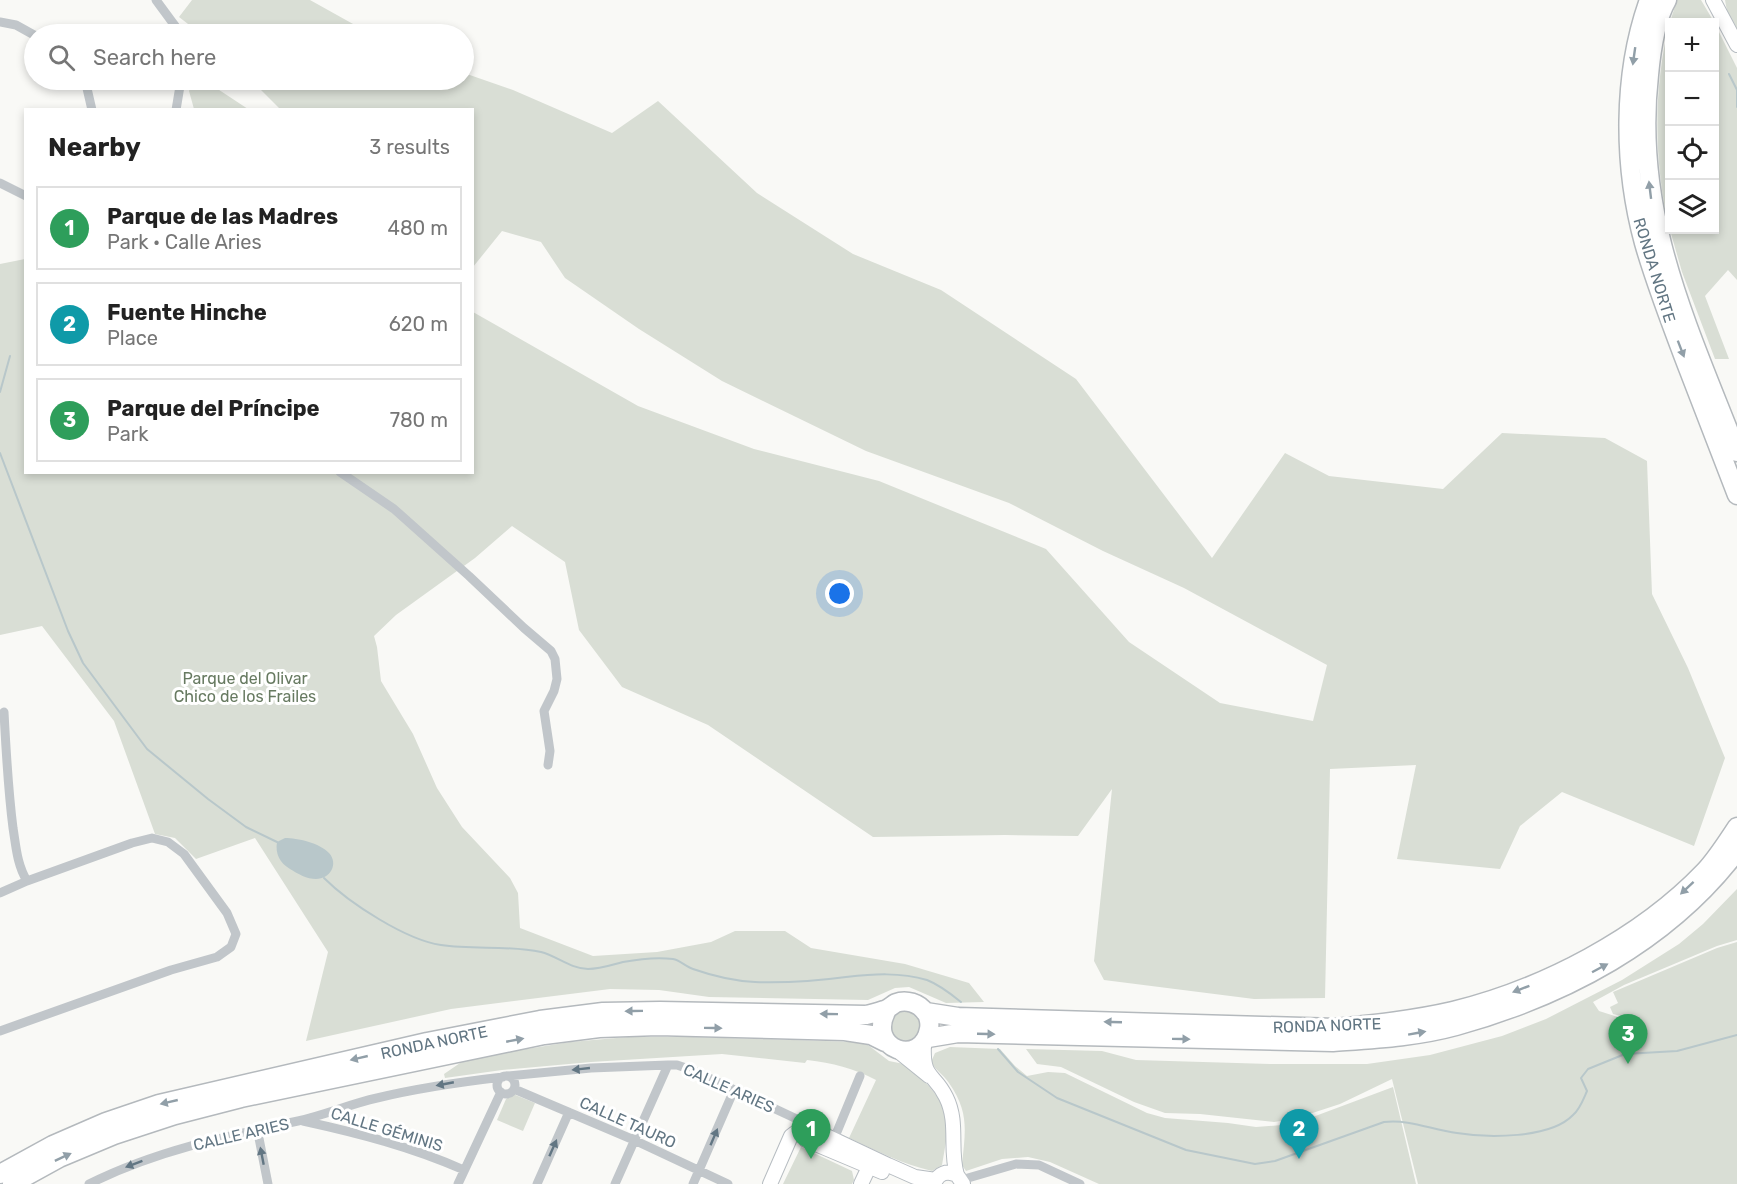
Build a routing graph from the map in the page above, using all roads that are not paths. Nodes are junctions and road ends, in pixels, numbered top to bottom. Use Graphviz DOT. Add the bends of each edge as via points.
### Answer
graph roads {
  1 [pos="156,0"];
  2 [pos="1649,0"];
  3 [pos="1667,0"];
  4 [pos="1716,2"];
  5 [pos="0,22"];
  6 [pos="174,24"];
  7 [pos="24,29"];
  8 [pos="1737,45"];
  9 [pos="87,90"];
  10 [pos="179,90"];
  11 [pos="92,108"];
  12 [pos="176,108"];
  13 [pos="0,183"];
  14 [pos="24,195"];
  15 [pos="1737,453"];
  16 [pos="343,474"];
  17 [pos="1737,495"];
  18 [pos="4,712"];
  19 [pos="548,765"];
  20 [pos="1737,827"];
  21 [pos="1737,851"];
  22 [pos="27,881"];
  23 [pos="0,893"];
  24 [pos="887,1010"];
  25 [pos="926,1012"];
  26 [pos="0,1030"];
  27 [pos="926,1041"];
  28 [pos="892,1046"];
  29 [pos="668,1065"];
  30 [pos="860,1076"];
  31 [pos="505,1077"];
  32 [pos="932,1080"];
  33 [pos="514,1089"];
  34 [pos="734,1090"];
  35 [pos="501,1092"];
  36 [pos="569,1112"];
  37 [pos="300,1120"];
  38 [pos="257,1128"];
  39 [pos="808,1130"];
  40 [pos="834,1139"];
  41 [pos="634,1140"];
  42 [pos="870,1162"];
  43 [pos="464,1170"];
  44 [pos="699,1170"];
  45 [pos="0,1174"];
  46 [pos="109,1179"];
  47 [pos="952,1180"];
  48 [pos="1061,1180"];
  49 [pos="12,1184"];
  50 [pos="89,1184"];
  51 [pos="268,1184"];
  52 [pos="458,1184"];
  53 [pos="537,1184"];
  54 [pos="615,1184"];
  55 [pos="693,1184"];
  56 [pos="728,1184"];
  57 [pos="770,1184"];
  58 [pos="861,1184"];
  59 [pos="909,1184"];
  60 [pos="1080,1184"];
  1 -- 6 [label="street"];
  2 -- 17 [label="highway, RONDA NORTE, one-way" via="1637,38 1631,77 1630,161 1635,200 1662,301"];
  15 -- 3 [label="highway, RONDA NORTE, one-way" via="1680,308 1651,196 1645,141 1646,99 1650,57"];
  4 -- 8 [label="main road"];
  5 -- 7 [label="street"];
  9 -- 11 [label="street"];
  10 -- 12 [label="street"];
  13 -- 14 [label="street"];
  16 -- 19 [label="street" via="394,509 551,651 557,679 544,711 550,751"];
  18 -- 22 [label="street" via="7,782 17,854"];
  20 -- 25 [label="highway, RONDA NORTE, one-way" via="1706,870 1626,934 1526,987 1454,1010 1336,1028 958,1017"];
  27 -- 21 [label="highway, RONDA NORTE, one-way" via="958,1033 1334,1042 1454,1026 1534,1001 1605,966 1697,898"];
  22 -- 23 [label="street"];
  22 -- 26 [label="street" via="132,843 152,838 168,842 184,854 227,913 236,934 231,947 217,957"];
  24 -- 25 [label="highway, RONDA NORTE" via="896,1003 907,1002"];
  24 -- 28 [label="highway" via="881,1030"];
  24 -- 45 [label="highway, RONDA NORTE, one-way" via="866,1015 603,1012 540,1020 159,1104 53,1145"];
  25 -- 27 [label="highway" via="930,1025"];
  27 -- 28 [label="highway, RONDA NORTE" via="913,1050"];
  27 -- 32 [label="main road" via="925,1068"];
  28 -- 32 [label="main road"];
  49 -- 28 [label="highway, RONDA NORTE, one-way" via="114,1135 175,1115 285,1088 544,1035 658,1026 845,1031 871,1035"];
  29 -- 31 [label="street, CALLE ARIES, one-way"];
  29 -- 34 [label="street, CALLE ARIES" via="692,1070"];
  29 -- 41 [label="street"];
  30 -- 40 [label="street"];
  31 -- 33 [label="street" via="513,1080"];
  31 -- 35 [label="street" via="497,1085"];
  31 -- 37 [label="street, CALLE ARIES, one-way" via="376,1098"];
  32 -- 47 [label="main road" via="946,1096 953,1118"];
  33 -- 35 [label="street"];
  33 -- 36 [label="street, CALLE TAURO"];
  34 -- 39 [label="street, CALLE ARIES" via="801,1120"];
  44 -- 34 [label="street, one-way"];
  35 -- 43 [label="street"];
  36 -- 41 [label="street, CALLE TAURO"];
  53 -- 36 [label="street, one-way"];
  37 -- 38 [label="street, CALLE ARIES"];
  37 -- 43 [label="street, CALLE GÉMINIS" via="387,1142"];
  38 -- 46 [label="street, CALLE ARIES, one-way" via="174,1149"];
  51 -- 38 [label="street, one-way"];
  39 -- 40 [label="main road, CALLE ARIES"];
  39 -- 42 [label="main road, CALLE ARIES" via="802,1134 806,1140"];
  39 -- 57 [label="main road" via="791,1136"];
  40 -- 42 [label="main road, CALLE ARIES"];
  41 -- 44 [label="street, CALLE TAURO"];
  41 -- 54 [label="street"];
  42 -- 47 [label="main road, CALLE ARIES" via="915,1176"];
  42 -- 58 [label="main road"];
  42 -- 59 [label="main road, CALLE ARIES"];
  43 -- 52 [label="street"];
  44 -- 55 [label="street"];
  44 -- 56 [label="street, CALLE TAURO"];
  46 -- 50 [label="street, CALLE ARIES"];
  47 -- 48 [label="street" via="1016,1164 1039,1165"];
  48 -- 60 [label="street"];
}
